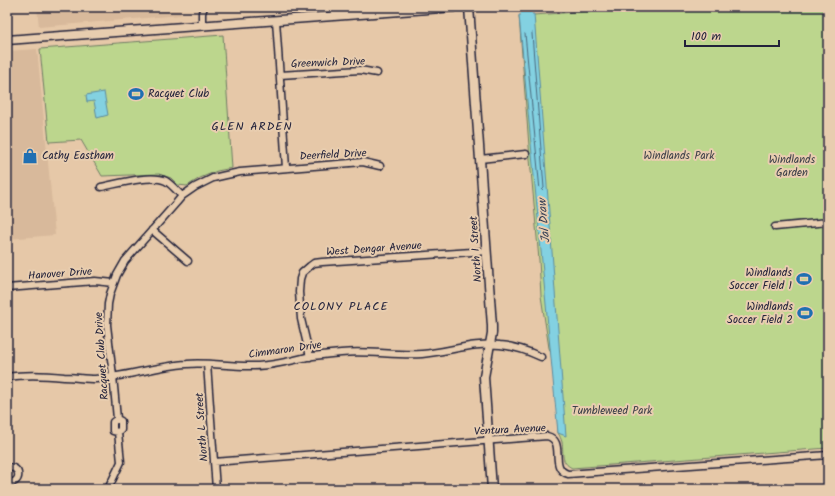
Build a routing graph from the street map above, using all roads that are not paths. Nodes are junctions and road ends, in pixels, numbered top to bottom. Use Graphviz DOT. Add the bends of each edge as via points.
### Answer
graph roads {
  1 [pos="204,7"];
  2 [pos="334,7"];
  3 [pos="455,7"];
  4 [pos="469,7"];
  5 [pos="334,16"];
  6 [pos="276,20"];
  7 [pos="202,25"];
  8 [pos="7,40"];
  9 [pos="377,73"];
  10 [pos="280,76"];
  11 [pos="526,154"];
  12 [pos="480,158"];
  13 [pos="380,166"];
  14 [pos="286,168"];
  15 [pos="101,187"];
  16 [pos="182,196"];
  17 [pos="828,222"];
  18 [pos="775,227"];
  19 [pos="152,230"];
  20 [pos="487,251"];
  21 [pos="188,261"];
  22 [pos="114,283"];
  23 [pos="7,288"];
  24 [pos="490,344"];
  25 [pos="310,356"];
  26 [pos="541,357"];
  27 [pos="207,364"];
  28 [pos="114,376"];
  29 [pos="7,377"];
  30 [pos="489,441"];
  31 [pos="828,455"];
  32 [pos="214,462"];
  33 [pos="7,468"];
  34 [pos="7,482"];
  35 [pos="108,489"];
  36 [pos="216,489"];
  37 [pos="492,489"];
  1 -- 7 [label="street"];
  2 -- 5 [label="street"];
  3 -- 5 [label="street"];
  4 -- 12 [label="street, North I Street"];
  5 -- 6 [label="street"];
  6 -- 7 [label="street"];
  6 -- 10 [label="street"];
  7 -- 8 [label="street"];
  9 -- 10 [label="street, Greenwich Drive" via="360,70"];
  10 -- 14 [label="street"];
  11 -- 12 [label="street"];
  12 -- 20 [label="street, North I Street"];
  13 -- 14 [label="street, Deerfield Drive" via="364,162"];
  14 -- 16 [label="street, Racquet Club Drive" via="226,175 203,182"];
  15 -- 16 [label="street" via="152,178 166,181"];
  16 -- 19 [label="street, Racquet Club Drive"];
  17 -- 18 [label="street"];
  19 -- 21 [label="street"];
  19 -- 22 [label="street, Racquet Club Drive" via="125,261"];
  20 -- 24 [label="street, North I Street" via="492,326"];
  20 -- 25 [label="street, West Dengar Avenue" via="314,263 302,273 299,292 301,320"];
  22 -- 23 [label="street, Hanover Drive" via="96,281"];
  22 -- 28 [label="street, Racquet Club Drive" via="108,304 108,325"];
  24 -- 25 [label="street, Cimmaron Drive" via="423,354 342,352"];
  24 -- 26 [label="street, Cimmaron Drive" via="514,347"];
  24 -- 30 [label="street, North I Street" via="484,377"];
  25 -- 27 [label="street, Cimmaron Drive" via="270,365"];
  27 -- 28 [label="street, Cimmaron Drive" via="175,365"];
  27 -- 32 [label="street, North L Street"];
  28 -- 29 [label="street, Cimmaron Drive"];
  28 -- 35 [label="street, Racquet Club Drive" via="117,419 121,421 121,430 118,432 121,462"];
  30 -- 31 [label="street, Ventura Avenue" via="551,437 557,446 560,468 568,474"];
  30 -- 32 [label="street, Ventura Avenue"];
  30 -- 37 [label="street, North I Street"];
  32 -- 36 [label="street, North L Street"];
  33 -- 34 [label="street" via="16,469 18,474 16,481"];
}
